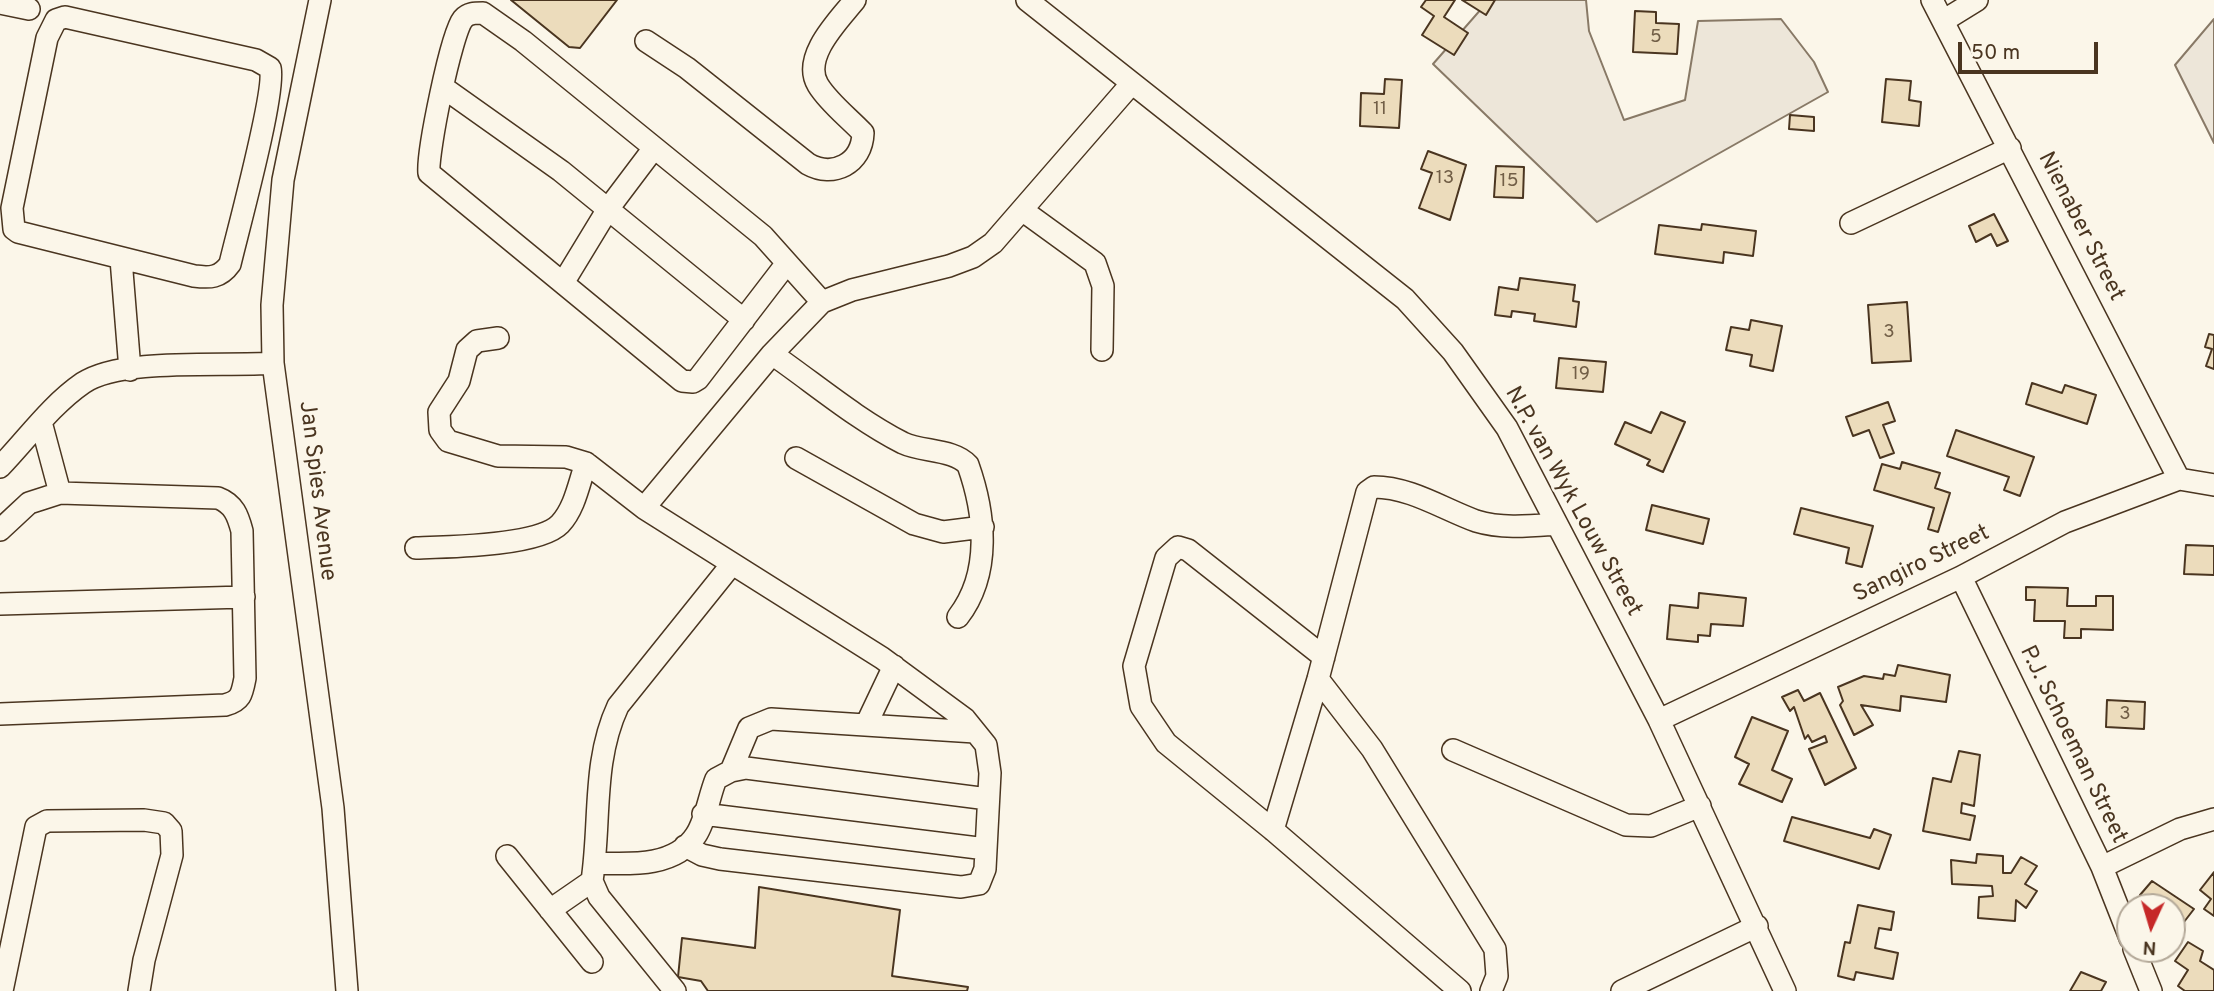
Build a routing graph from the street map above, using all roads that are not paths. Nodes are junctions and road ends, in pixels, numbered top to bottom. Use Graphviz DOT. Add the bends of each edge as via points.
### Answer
graph roads {
  1 [pos="320,0"];
  2 [pos="855,0"];
  3 [pos="1027,0"];
  4 [pos="1932,0"];
  5 [pos="1978,0"];
  6 [pos="0,3"];
  7 [pos="29,9"];
  8 [pos="1943,21"];
  9 [pos="646,41"];
  10 [pos="1132,83"];
  11 [pos="444,88"];
  12 [pos="654,148"];
  13 [pos="2010,148"];
  14 [pos="608,209"];
  15 [pos="1021,210"];
  16 [pos="1851,223"];
  17 [pos="121,258"];
  18 [pos="787,263"];
  19 [pos="563,283"];
  20 [pos="822,302"];
  21 [pos="744,320"];
  22 [pos="498,338"];
  23 [pos="1102,350"];
  24 [pos="772,354"];
  25 [pos="273,363"];
  26 [pos="130,370"];
  27 [pos="41,422"];
  28 [pos="796,458"];
  29 [pos="586,463"];
  30 [pos="0,467"];
  31 [pos="2179,479"];
  32 [pos="2214,485"];
  33 [pos="60,493"];
  34 [pos="644,508"];
  35 [pos="1557,524"];
  36 [pos="983,527"];
  37 [pos="0,530"];
  38 [pos="416,548"];
  39 [pos="732,564"];
  40 [pos="1961,577"];
  41 [pos="244,597"];
  42 [pos="0,604"];
  43 [pos="958,617"];
  44 [pos="1324,657"];
  45 [pos="894,666"];
  46 [pos="1318,679"];
  47 [pos="0,714"];
  48 [pos="1659,720"];
  49 [pos="866,725"];
  50 [pos="975,732"];
  51 [pos="1453,750"];
  52 [pos="731,771"];
  53 [pos="988,799"];
  54 [pos="1700,806"];
  55 [pos="703,814"];
  56 [pos="2214,819"];
  57 [pos="1273,830"];
  58 [pos="685,846"];
  59 [pos="986,849"];
  60 [pos="507,856"];
  61 [pos="2102,867"];
  62 [pos="594,872"];
  63 [pos="2116,902"];
  64 [pos="550,910"];
  65 [pos="1757,926"];
  66 [pos="592,962"];
  67 [pos="2140,963"];
  68 [pos="2,991"];
  69 [pos="139,991"];
  70 [pos="347,991"];
  71 [pos="675,991"];
  72 [pos="1460,991"];
  73 [pos="1491,991"];
  74 [pos="1622,991"];
  75 [pos="1785,991"];
  76 [pos="2151,991"];
  1 -- 25 [label="street, Jan Spies Avenue" via="283,180 273,281"];
  2 -- 9 [label="street" via="825,39 815,63 818,85 863,133 859,151 841,169 832,171 808,164"];
  3 -- 10 [label="street, N.P. van Wyk Louw Street"];
  4 -- 8 [label="street, Nienaber Street"];
  5 -- 8 [label="street"];
  6 -- 7 [label="street"];
  8 -- 13 [label="street, Nienaber Street"];
  10 -- 15 [label="street"];
  10 -- 35 [label="street, N.P. van Wyk Louw Street" via="1405,299 1453,352 1507,428"];
  11 -- 12 [label="street" via="462,20 483,13"];
  11 -- 14 [label="street"];
  11 -- 19 [label="street" via="429,173"];
  12 -- 14 [label="street"];
  12 -- 18 [label="street" via="762,236"];
  13 -- 16 [label="street"];
  13 -- 31 [label="street, Nienaber Street"];
  14 -- 19 [label="street"];
  14 -- 21 [label="street"];
  15 -- 20 [label="street" via="993,243 973,257"];
  15 -- 23 [label="street" via="1095,263 1103,286"];
  17 -- 17 [label="street" via="18,232 12,222 47,38 56,20 65,17 256,60 272,72 230,264 224,273 194,276"];
  17 -- 26 [label="street"];
  18 -- 20 [label="street"];
  18 -- 21 [label="street"];
  19 -- 21 [label="street" via="687,383 698,379"];
  20 -- 24 [label="street"];
  22 -- 29 [label="street" via="477,341 467,350 459,381 439,412 440,430 448,441 498,456 566,457"];
  24 -- 34 [label="street"];
  24 -- 36 [label="street" via="890,436 922,451 964,459 973,477"];
  25 -- 26 [label="street"];
  25 -- 70 [label="street, Jan Spies Avenue" via="333,808"];
  26 -- 27 [label="street" via="85,382"];
  27 -- 30 [label="street"];
  27 -- 33 [label="street"];
  28 -- 36 [label="street" via="914,524 943,531"];
  29 -- 34 [label="street"];
  29 -- 38 [label="street" via="569,513 558,526 485,546"];
  31 -- 32 [label="street"];
  31 -- 40 [label="street, Sangiro Street" via="2065,522"];
  33 -- 37 [label="street" via="29,503"];
  33 -- 41 [label="street" via="226,501 237,514 242,531"];
  34 -- 39 [label="street"];
  35 -- 44 [label="street" via="1518,527 1478,521 1401,491 1374,487 1363,503"];
  35 -- 48 [label="street, N.P. van Wyk Louw Street"];
  36 -- 43 [label="street" via="980,568"];
  39 -- 45 [label="street"];
  39 -- 62 [label="street" via="618,706 607,729 600,762"];
  40 -- 48 [label="street, Sangiro Street"];
  40 -- 61 [label="street, P.J. Schoeman Street"];
  41 -- 42 [label="street"];
  41 -- 47 [label="street" via="245,678 236,702"];
  44 -- 46 [label="street"];
  44 -- 57 [label="street" via="1188,550 1178,547 1167,555 1134,666 1142,706 1166,743"];
  45 -- 49 [label="street"];
  45 -- 50 [label="street" via="965,719"];
  46 -- 57 [label="street"];
  46 -- 73 [label="street" via="1372,749 1495,949 1497,976"];
  48 -- 54 [label="street, N.P. van Wyk Louw Street"];
  49 -- 50 [label="street"];
  49 -- 52 [label="street" via="757,722 749,728"];
  50 -- 53 [label="street" via="986,745"];
  51 -- 54 [label="street" via="1626,825 1651,826"];
  52 -- 53 [label="street" via="746,768"];
  52 -- 55 [label="street" via="716,779"];
  53 -- 59 [label="street"];
  54 -- 65 [label="street, N.P. van Wyk Louw Street"];
  55 -- 58 [label="street" via="696,835"];
  55 -- 59 [label="street"];
  56 -- 61 [label="street" via="2180,829"];
  57 -- 72 [label="street"];
  58 -- 59 [label="street" via="720,859 961,887 979,884"];
  58 -- 62 [label="street" via="652,863"];
  60 -- 64 [label="street"];
  61 -- 63 [label="street, P.J. Schoeman Street"];
  62 -- 64 [label="street"];
  62 -- 71 [label="street" via="599,897"];
  64 -- 66 [label="street"];
  65 -- 74 [label="street"];
  65 -- 75 [label="street, N.P. van Wyk Louw Street"];
  67 -- 76 [label="street"];
  68 -- 69 [label="street" via="36,827 47,821 144,820 164,824 173,838"];
}
